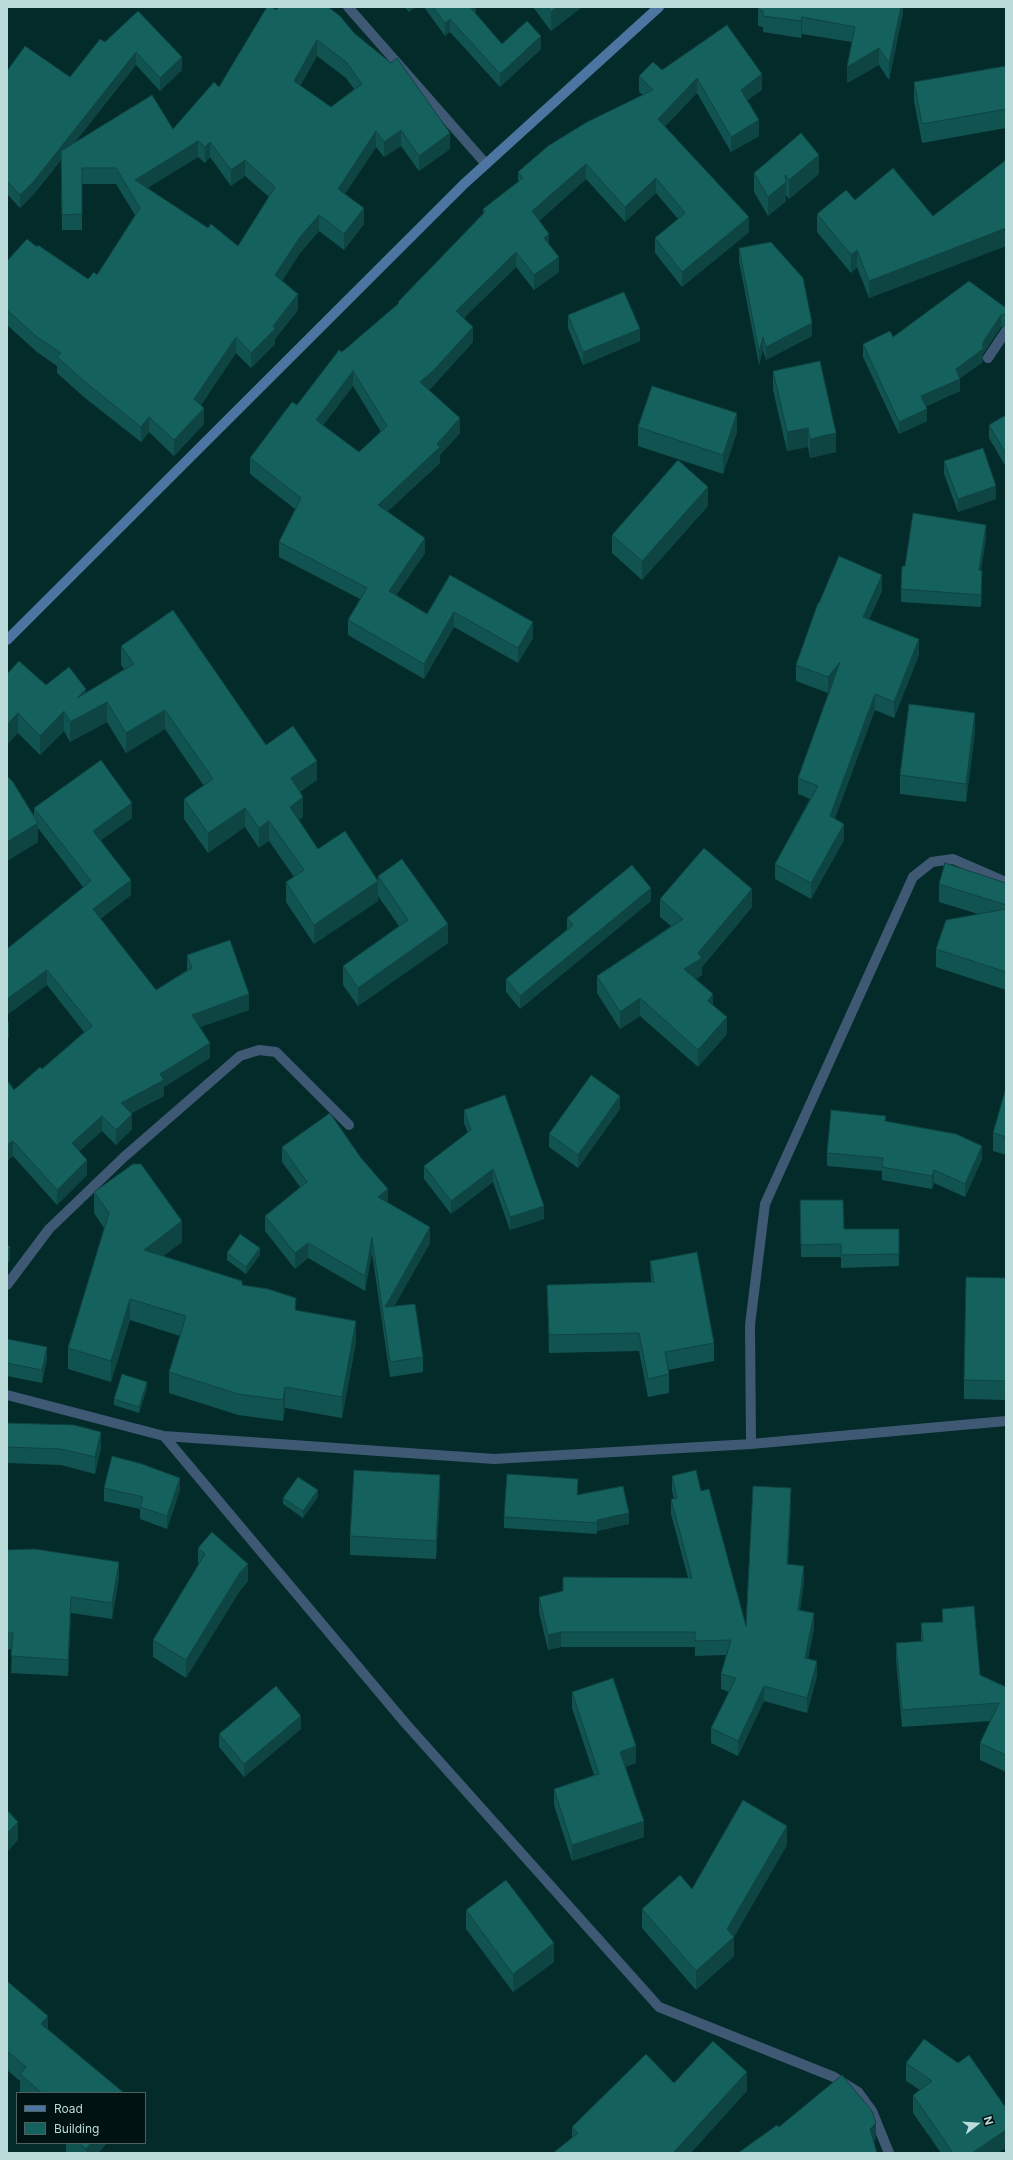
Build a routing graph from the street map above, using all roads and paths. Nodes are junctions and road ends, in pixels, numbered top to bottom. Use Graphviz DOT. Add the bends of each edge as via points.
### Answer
graph roads {
  1 [pos="348,7"];
  2 [pos="659,7"];
  3 [pos="486,164"];
  4 [pos="1006,331"];
  5 [pos="988,358"];
  6 [pos="7,640"];
  7 [pos="1006,882"];
  8 [pos="349,1125"];
  9 [pos="7,1285"];
  10 [pos="7,1395"];
  11 [pos="1006,1421"];
  12 [pos="164,1436"];
  13 [pos="751,1444"];
  14 [pos="889,2153"];
  1 -- 3 [label="street"];
  2 -- 3 [label="street"];
  3 -- 6 [label="street"];
  4 -- 5 [label="street"];
  7 -- 13 [label="street" via="953,859 932,862 913,877 906,892 765,1204 750,1326"];
  8 -- 9 [label="street" via="276,1052 259,1050 240,1056 124,1157 49,1230"];
  10 -- 12 [label="street"];
  11 -- 13 [label="street"];
  12 -- 13 [label="street" via="494,1458"];
  12 -- 14 [label="street" via="406,1724 659,2007 834,2077 858,2092 872,2111"];
}
